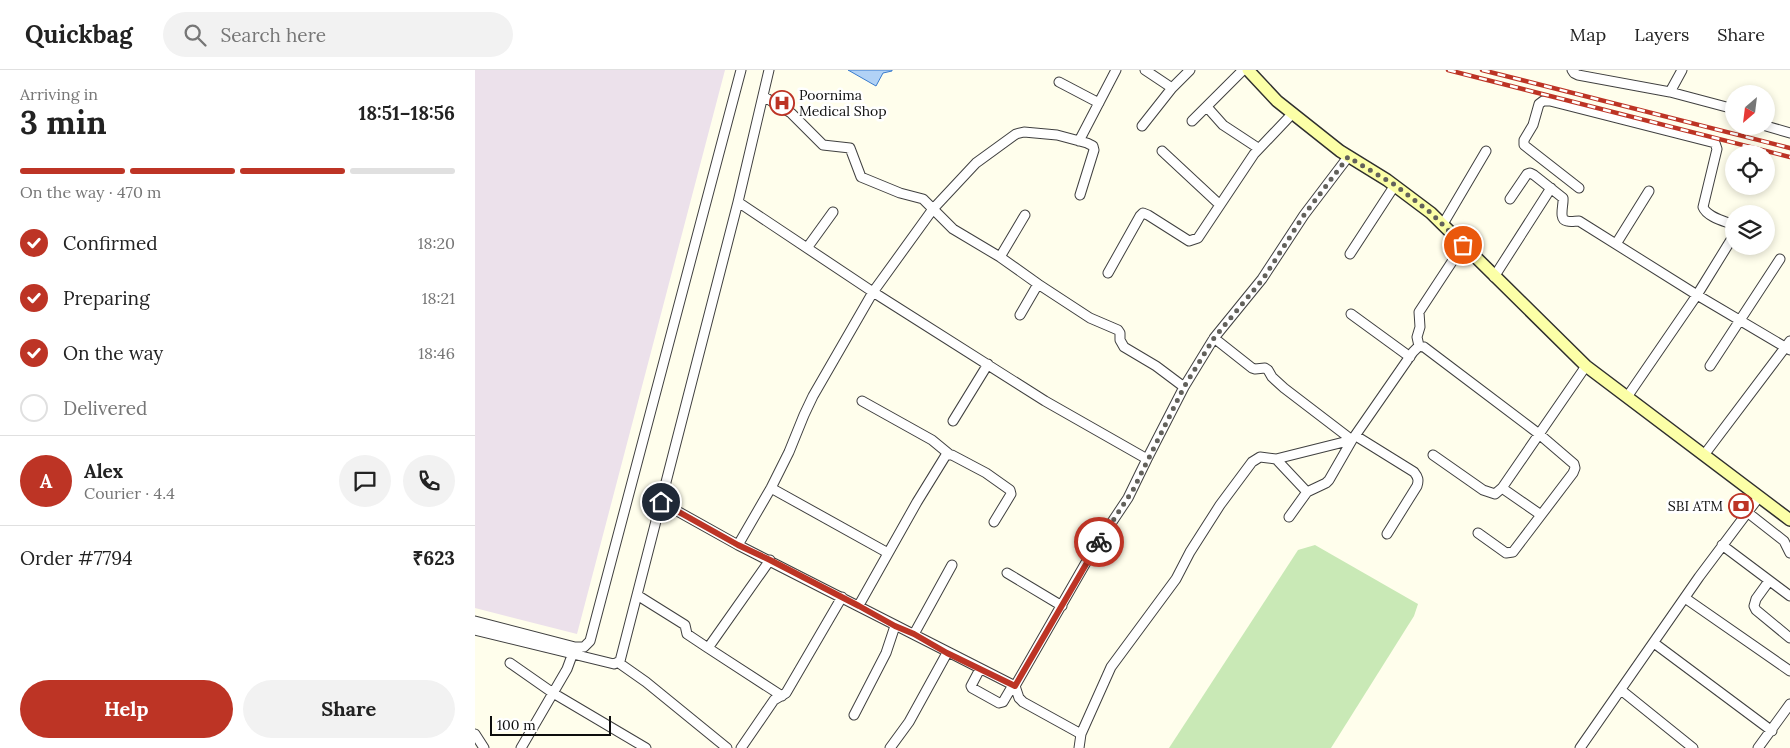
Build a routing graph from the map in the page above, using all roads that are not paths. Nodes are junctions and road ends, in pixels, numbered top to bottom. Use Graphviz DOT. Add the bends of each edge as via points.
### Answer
graph roads {
  1 [pos="741,70"];
  2 [pos="769,70"];
  3 [pos="1116,70"];
  4 [pos="1145,70"];
  5 [pos="1190,70"];
  6 [pos="1243,70"];
  7 [pos="1248,70"];
  8 [pos="1573,70"];
  9 [pos="1678,72"];
  10 [pos="1059,82"];
  11 [pos="1172,88"];
  12 [pos="1670,92"];
  13 [pos="763,96"];
  14 [pos="1099,103"];
  15 [pos="1207,107"];
  16 [pos="1725,107"];
  17 [pos="1293,113"];
  18 [pos="1192,122"];
  19 [pos="1142,126"];
  20 [pos="1775,129"];
  21 [pos="1790,133"];
  22 [pos="1079,141"];
  23 [pos="1258,148"];
  24 [pos="1162,151"];
  25 [pos="1486,151"];
  26 [pos="1348,157"];
  27 [pos="1395,185"];
  28 [pos="1551,188"];
  29 [pos="1579,188"];
  30 [pos="1649,191"];
  31 [pos="1080,195"];
  32 [pos="1510,198"];
  33 [pos="738,202"];
  34 [pos="1220,205"];
  35 [pos="933,209"];
  36 [pos="833,212"];
  37 [pos="1025,215"];
  38 [pos="1725,221"];
  39 [pos="1443,224"];
  40 [pos="1616,244"];
  41 [pos="1463,245"];
  42 [pos="807,248"];
  43 [pos="1725,250"];
  44 [pos="1350,254"];
  45 [pos="1000,257"];
  46 [pos="1780,259"];
  47 [pos="1108,273"];
  48 [pos="1494,277"];
  49 [pos="1038,284"];
  50 [pos="873,292"];
  51 [pos="1697,295"];
  52 [pos="1351,314"];
  53 [pos="1020,315"];
  54 [pos="1740,320"];
  55 [pos="1214,338"];
  56 [pos="1419,346"];
  57 [pos="1789,346"];
  58 [pos="1409,357"];
  59 [pos="987,364"];
  60 [pos="1586,366"];
  61 [pos="1710,366"];
  62 [pos="1184,387"];
  63 [pos="1627,398"];
  64 [pos="863,401"];
  65 [pos="953,421"];
  66 [pos="1539,434"];
  67 [pos="1354,438"];
  68 [pos="949,454"];
  69 [pos="1433,455"];
  70 [pos="1704,455"];
  71 [pos="1147,459"];
  72 [pos="1276,459"];
  73 [pos="771,488"];
  74 [pos="1502,488"];
  75 [pos="1307,492"];
  76 [pos="1759,496"];
  77 [pos="661,502"];
  78 [pos="1747,512"];
  79 [pos="1541,515"];
  80 [pos="1289,517"];
  81 [pos="1790,520"];
  82 [pos="994,522"];
  83 [pos="1478,533"];
  84 [pos="1387,534"];
  85 [pos="738,545"];
  86 [pos="1723,545"];
  87 [pos="1790,553"];
  88 [pos="888,554"];
  89 [pos="770,560"];
  90 [pos="952,565"];
  91 [pos="1007,572"];
  92 [pos="1769,581"];
  93 [pos="637,595"];
  94 [pos="1790,596"];
  95 [pos="842,597"];
  96 [pos="1685,598"];
  97 [pos="859,606"];
  98 [pos="1062,606"];
  99 [pos="475,621"];
  100 [pos="895,626"];
  101 [pos="475,630"];
  102 [pos="914,634"];
  103 [pos="1790,638"];
  104 [pos="1654,643"];
  105 [pos="708,648"];
  106 [pos="574,651"];
  107 [pos="947,653"];
  108 [pos="510,663"];
  109 [pos="619,663"];
  110 [pos="980,669"];
  111 [pos="1790,671"];
  112 [pos="1014,686"];
  113 [pos="1621,690"];
  114 [pos="553,693"];
  115 [pos="782,696"];
  116 [pos="1790,704"];
  117 [pos="854,715"];
  118 [pos="1772,731"];
  119 [pos="475,734"];
  120 [pos="1081,734"];
  121 [pos="524,747"];
  122 [pos="484,748"];
  123 [pos="646,748"];
  124 [pos="727,748"];
  125 [pos="741,748"];
  126 [pos="890,748"];
  127 [pos="1079,748"];
  128 [pos="1580,748"];
  129 [pos="1693,748"];
  130 [pos="1758,748"];
  1 -- 106 [label="street" via="590,640 584,648"];
  2 -- 13 [label="street"];
  3 -- 14 [label="street"];
  4 -- 11 [label="street"];
  5 -- 11 [label="street"];
  6 -- 15 [label="street"];
  7 -- 17 [label="street"];
  8 -- 12 [label="street" via="1578,75"];
  9 -- 12 [label="street"];
  10 -- 14 [label="street"];
  11 -- 19 [label="street"];
  12 -- 16 [label="street"];
  13 -- 33 [label="street"];
  13 -- 35 [label="street" via="791,113 823,145 850,148 861,176 923,199"];
  14 -- 22 [label="street"];
  15 -- 18 [label="street"];
  15 -- 23 [label="street" via="1223,125"];
  17 -- 23 [label="street"];
  17 -- 26 [label="street"];
  20 -- 21 [label="street"];
  22 -- 31 [label="street" via="1090,144 1094,150"];
  22 -- 35 [label="street" via="1052,134 1016,134 976,163"];
  23 -- 34 [label="street"];
  24 -- 34 [label="street"];
  25 -- 39 [label="street"];
  26 -- 27 [label="street"];
  26 -- 55 [label="street" via="1304,215 1263,279"];
  27 -- 39 [label="street"];
  27 -- 44 [label="street"];
  28 -- 32 [label="street" via="1530,173"];
  28 -- 40 [label="street" via="1563,198 1563,219 1579,221"];
  28 -- 48 [label="street"];
  29 -- 38 [label="street" via="1524,145 1543,101 1715,143 1717,150 1703,210"];
  30 -- 40 [label="street"];
  33 -- 42 [label="street"];
  33 -- 77 [label="street"];
  34 -- 47 [label="street" via="1197,238 1189,241 1143,213"];
  35 -- 45 [label="street" via="953,229"];
  35 -- 50 [label="street"];
  36 -- 42 [label="street"];
  37 -- 45 [label="street"];
  39 -- 41 [label="street"];
  40 -- 51 [label="street"];
  41 -- 48 [label="street"];
  41 -- 56 [label="street" via="1419,312"];
  42 -- 50 [label="street"];
  43 -- 51 [label="street"];
  45 -- 49 [label="street"];
  46 -- 54 [label="street"];
  48 -- 60 [label="street"];
  49 -- 53 [label="street"];
  49 -- 62 [label="street" via="1090,318 1118,330 1124,347"];
  50 -- 59 [label="street"];
  50 -- 73 [label="street" via="804,415"];
  51 -- 54 [label="street"];
  51 -- 63 [label="street"];
  52 -- 58 [label="street"];
  54 -- 57 [label="street"];
  54 -- 61 [label="street"];
  55 -- 62 [label="street"];
  55 -- 67 [label="street" via="1252,368 1268,370 1284,388"];
  56 -- 58 [label="street"];
  56 -- 66 [label="street"];
  57 -- 70 [label="street"];
  58 -- 67 [label="street"];
  59 -- 65 [label="street"];
  59 -- 71 [label="street"];
  60 -- 63 [label="street"];
  60 -- 66 [label="street"];
  62 -- 71 [label="street"];
  63 -- 70 [label="street"];
  64 -- 68 [label="street" via="932,440"];
  66 -- 74 [label="street"];
  66 -- 79 [label="street" via="1575,468"];
  67 -- 72 [label="street"];
  67 -- 75 [label="street" via="1329,480"];
  67 -- 84 [label="street" via="1418,477 1417,486"];
  68 -- 82 [label="street" via="1011,490"];
  68 -- 88 [label="street"];
  69 -- 74 [label="street" via="1490,493 1495,494"];
  70 -- 76 [label="street"];
  71 -- 98 [label="street" via="1128,498 1092,552"];
  72 -- 75 [label="street"];
  72 -- 120 [label="street" via="1255,459 1220,505 1190,552 1177,580 1111,667"];
  73 -- 85 [label="street"];
  73 -- 88 [label="street"];
  74 -- 79 [label="street"];
  75 -- 80 [label="street"];
  76 -- 78 [label="street"];
  76 -- 81 [label="street"];
  77 -- 85 [label="street"];
  77 -- 93 [label="street"];
  78 -- 86 [label="street"];
  78 -- 87 [label="street" via="1784,541"];
  79 -- 83 [label="street" via="1510,554"];
  85 -- 89 [label="street"];
  86 -- 92 [label="street"];
  86 -- 96 [label="street"];
  88 -- 97 [label="street"];
  89 -- 95 [label="street"];
  89 -- 105 [label="street"];
  90 -- 102 [label="street"];
  91 -- 98 [label="street"];
  92 -- 94 [label="street"];
  92 -- 103 [label="street" via="1754,606"];
  93 -- 105 [label="street" via="685,625 687,634"];
  93 -- 109 [label="street"];
  95 -- 97 [label="street"];
  95 -- 115 [label="street"];
  96 -- 104 [label="street"];
  96 -- 111 [label="street"];
  97 -- 100 [label="street"];
  98 -- 112 [label="street"];
  99 -- 106 [label="street"];
  100 -- 102 [label="street"];
  100 -- 117 [label="street" via="886,653"];
  101 -- 106 [label="street"];
  102 -- 107 [label="street"];
  104 -- 113 [label="street"];
  104 -- 118 [label="street"];
  105 -- 115 [label="street"];
  106 -- 109 [label="street"];
  106 -- 114 [label="street"];
  107 -- 110 [label="street"];
  107 -- 126 [label="street" via="909,722"];
  108 -- 114 [label="street"];
  109 -- 124 [label="street"];
  110 -- 112 [label="street"];
  110 -- 112 [label="street" via="971,686 990,699 1001,704"];
  112 -- 120 [label="street" via="1023,702"];
  113 -- 128 [label="street"];
  113 -- 129 [label="street"];
  114 -- 121 [label="street"];
  114 -- 123 [label="street"];
  115 -- 125 [label="street" via="774,700"];
  116 -- 118 [label="street"];
  118 -- 130 [label="street"];
  119 -- 122 [label="street"];
  120 -- 127 [label="street"];
}
